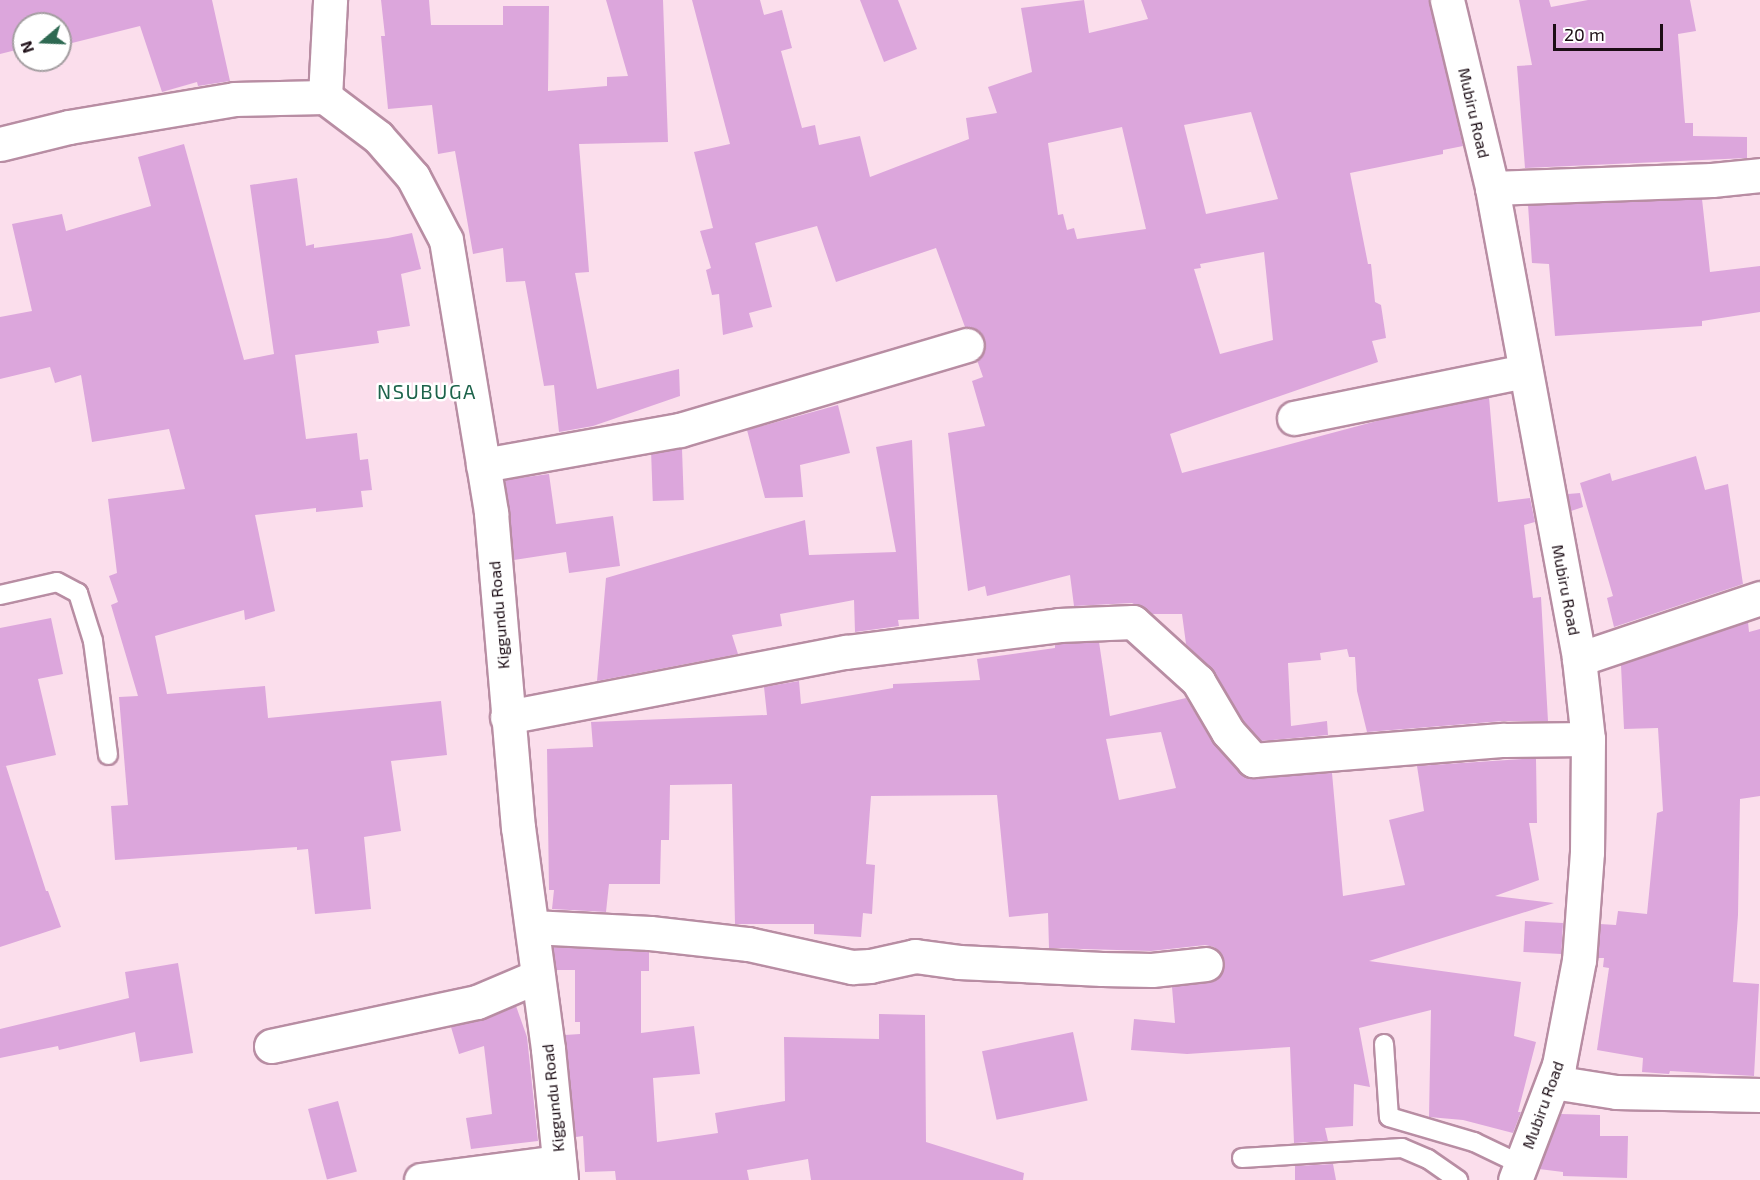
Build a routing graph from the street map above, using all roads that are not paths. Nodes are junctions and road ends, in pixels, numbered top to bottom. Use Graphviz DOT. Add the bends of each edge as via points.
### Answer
graph roads {
  1 [pos="330,0"];
  2 [pos="1447,0"];
  3 [pos="325,97"];
  4 [pos="0,144"];
  5 [pos="1760,175"];
  6 [pos="1491,188"];
  7 [pos="967,345"];
  8 [pos="1525,371"];
  9 [pos="1294,418"];
  10 [pos="483,465"];
  11 [pos="0,595"];
  12 [pos="1760,598"];
  13 [pos="1579,659"];
  14 [pos="507,717"];
  15 [pos="1588,739"];
  16 [pos="108,755"];
  17 [pos="532,927"];
  18 [pos="1206,964"];
  19 [pos="538,976"];
  20 [pos="1384,1044"];
  21 [pos="271,1046"];
  22 [pos="1552,1082"];
  23 [pos="1760,1095"];
  24 [pos="1242,1158"];
  25 [pos="560,1171"];
  26 [pos="1518,1172"];
  27 [pos="422,1180"];
  28 [pos="1458,1180"];
  1 -- 3 [label="street"];
  2 -- 6 [label="street, Mubiru Road"];
  3 -- 4 [label="street" via="234,99 69,127"];
  3 -- 10 [label="street, Kiggundu Road" via="378,137 413,177 446,240"];
  5 -- 6 [label="street"];
  6 -- 8 [label="street, Mubiru Road"];
  7 -- 10 [label="street" via="680,430"];
  8 -- 9 [label="street"];
  8 -- 13 [label="street, Mubiru Road"];
  10 -- 14 [label="street, Kiggundu Road" via="491,513"];
  11 -- 16 [label="lane" via="57,582 78,593 93,641"];
  12 -- 13 [label="street"];
  13 -- 15 [label="street, Mubiru Road"];
  14 -- 15 [label="street" via="846,652 1059,624 1134,622 1198,681 1228,732 1253,760 1494,741"];
  14 -- 17 [label="street, Kiggundu Road"];
  15 -- 22 [label="street, Mubiru Road" via="1587,852 1579,960 1559,1065"];
  17 -- 18 [label="street" via="650,933 748,944 852,967 907,956 1102,969 1152,970"];
  17 -- 19 [label="street, Kiggundu Road"];
  19 -- 21 [label="street" via="477,1002"];
  19 -- 25 [label="street, Kiggundu Road"];
  20 -- 26 [label="lane" via="1389,1117 1474,1142"];
  22 -- 23 [label="street" via="1616,1092"];
  22 -- 26 [label="street, Mubiru Road"];
  24 -- 28 [label="lane" via="1402,1148 1428,1159"];
  25 -- 27 [label="street"];
}
